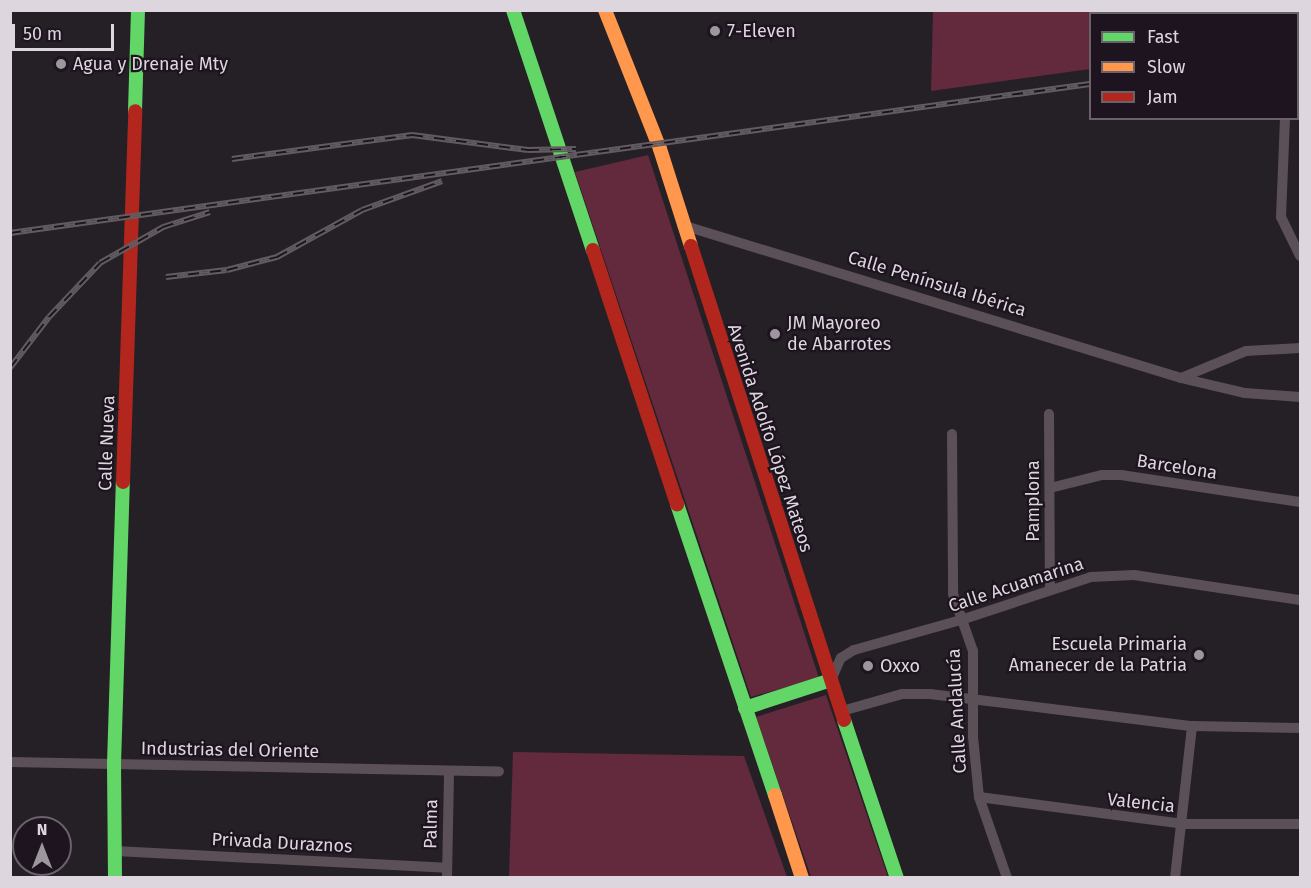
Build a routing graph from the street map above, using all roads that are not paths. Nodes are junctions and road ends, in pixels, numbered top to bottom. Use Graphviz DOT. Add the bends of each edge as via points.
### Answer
graph roads {
  1 [pos="138,10"];
  2 [pos="513,10"];
  3 [pos="605,10"];
  4 [pos="1285,120"];
  5 [pos="682,225"];
  6 [pos="1300,256"];
  7 [pos="1300,348"];
  8 [pos="1181,378"];
  9 [pos="1300,396"];
  10 [pos="1049,414"];
  11 [pos="952,434"];
  12 [pos="1050,488"];
  13 [pos="1300,502"];
  14 [pos="1050,588"];
  15 [pos="1300,600"];
  16 [pos="961,620"];
  17 [pos="831,680"];
  18 [pos="972,698"];
  19 [pos="745,708"];
  20 [pos="842,711"];
  21 [pos="1192,726"];
  22 [pos="1300,728"];
  23 [pos="10,762"];
  24 [pos="114,764"];
  25 [pos="449,771"];
  26 [pos="498,771"];
  27 [pos="979,797"];
  28 [pos="1183,824"];
  29 [pos="1300,824"];
  30 [pos="116,850"];
  31 [pos="447,873"];
  32 [pos="115,878"];
  33 [pos="802,878"];
  34 [pos="897,878"];
  35 [pos="1007,878"];
  36 [pos="1175,878"];
  1 -- 24 [label="main road, Calle Nueva"];
  2 -- 19 [label="main road"];
  3 -- 5 [label="main road, Avenida Adolfo López Mateos" via="660,149"];
  4 -- 6 [label="street" via="1281,217"];
  5 -- 8 [label="street, Calle Península Ibérica"];
  5 -- 17 [label="main road, Avenida Adolfo López Mateos"];
  7 -- 8 [label="street" via="1246,351"];
  8 -- 9 [label="street, Calle Península Ibérica" via="1245,393"];
  10 -- 12 [label="street, Pamplona"];
  11 -- 16 [label="street, Calle Andalucía" via="952,578"];
  12 -- 13 [label="street, Barcelona" via="1102,475 1121,475"];
  12 -- 14 [label="street, Pamplona"];
  14 -- 15 [label="street, Calle Acuamarina" via="1091,577 1134,575"];
  14 -- 16 [label="street, Calle Acuamarina"];
  16 -- 17 [label="street, Calle Acuamarina" via="854,650 841,658"];
  16 -- 18 [label="street, Calle Andalucía" via="973,651"];
  17 -- 19 [label="main road"];
  17 -- 20 [label="main road, Avenida Adolfo López Mateos"];
  18 -- 20 [label="street" via="902,694"];
  18 -- 21 [label="street"];
  18 -- 27 [label="street, Calle Andalucía"];
  19 -- 33 [label="main road"];
  20 -- 34 [label="main road, Avenida Adolfo López Mateos"];
  21 -- 22 [label="street"];
  21 -- 28 [label="street"];
  23 -- 24 [label="street, Industrias del Oriente"];
  24 -- 25 [label="street, Industrias del Oriente"];
  24 -- 30 [label="main road, Calle Nueva"];
  25 -- 26 [label="street, Industrias del Oriente"];
  25 -- 31 [label="street, Palma"];
  27 -- 28 [label="street, Valencia"];
  27 -- 35 [label="street, Calle Andalucía"];
  28 -- 29 [label="street, Valencia"];
  28 -- 36 [label="street"];
  30 -- 31 [label="street, Privada Duraznos"];
  30 -- 32 [label="main road, Calle Nueva"];
}
